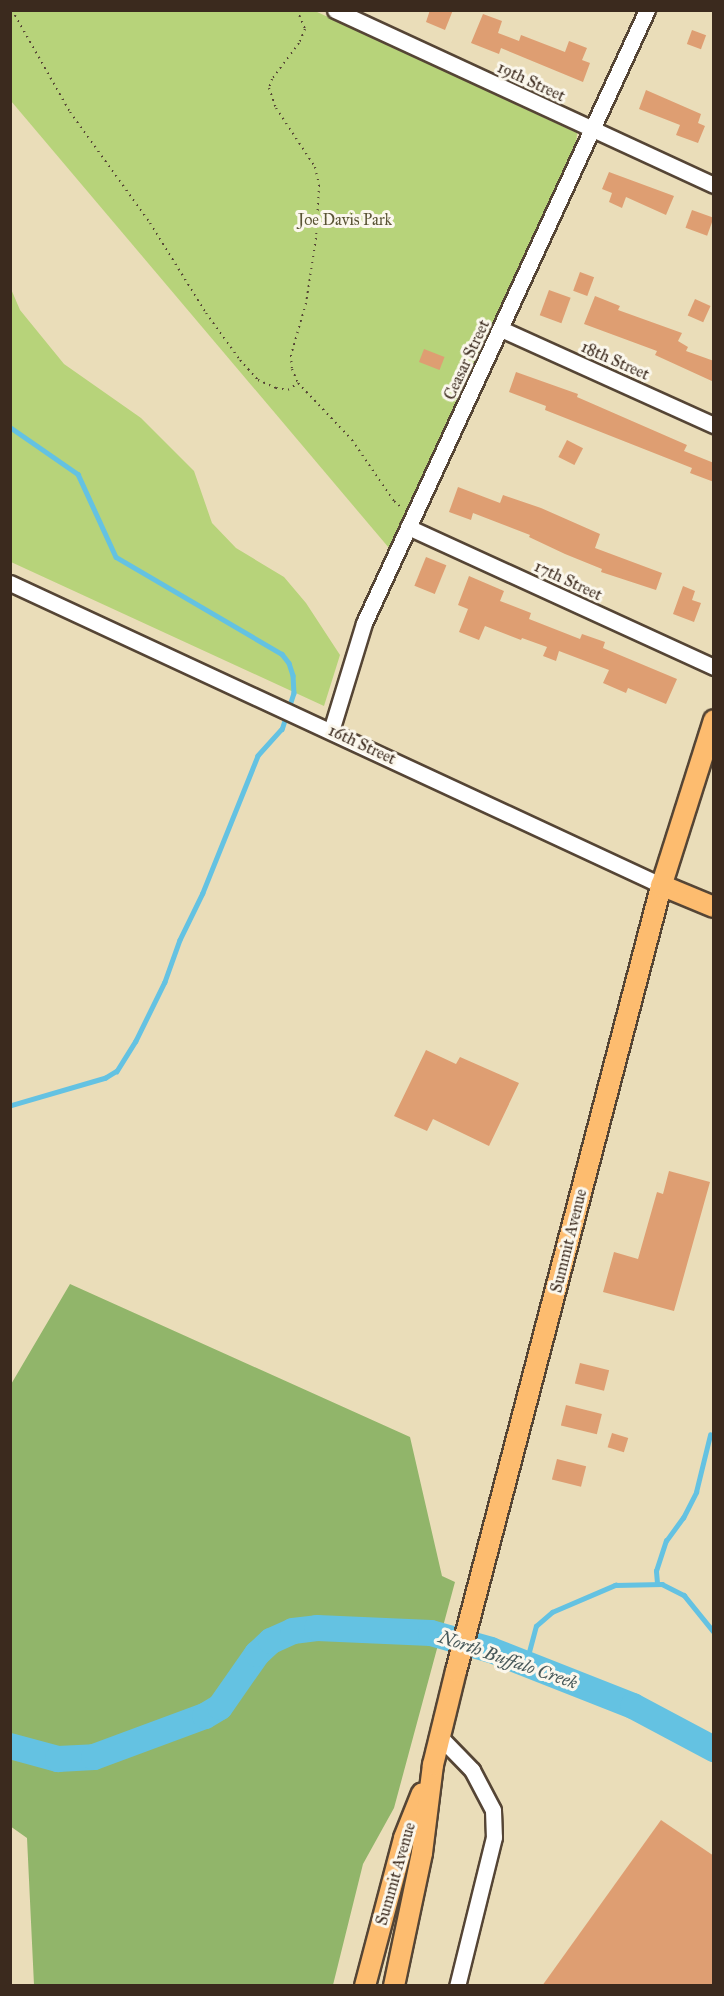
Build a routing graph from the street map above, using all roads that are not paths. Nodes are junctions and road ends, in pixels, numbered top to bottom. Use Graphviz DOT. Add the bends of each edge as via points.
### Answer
graph roads {
  1 [pos="334,10"];
  2 [pos="647,10"];
  3 [pos="593,130"];
  4 [pos="714,185"];
  5 [pos="501,329"];
  6 [pos="714,425"];
  7 [pos="408,527"];
  8 [pos="10,583"];
  9 [pos="714,667"];
  10 [pos="714,720"];
  11 [pos="332,730"];
  12 [pos="662,885"];
  13 [pos="714,907"];
  14 [pos="440,1737"];
  15 [pos="433,1765"];
  16 [pos="365,1986"];
  17 [pos="394,1986"];
  18 [pos="457,1986"];
  1 -- 3 [label="street, 19th Street"];
  2 -- 3 [label="street, Ceasar Street"];
  3 -- 4 [label="street, 19th Street"];
  3 -- 5 [label="street, Ceasar Street"];
  5 -- 6 [label="street, 18th Street"];
  5 -- 7 [label="street, Ceasar Street"];
  7 -- 9 [label="street, 17th Street"];
  7 -- 11 [label="street, Ceasar Street" via="364,623"];
  8 -- 11 [label="street, 16th Street"];
  10 -- 12 [label="main road, Summit Avenue"];
  11 -- 12 [label="street, 16th Street"];
  12 -- 13 [label="main road, 16th Street"];
  12 -- 14 [label="main road, Summit Avenue"];
  14 -- 15 [label="main road, Summit Avenue"];
  14 -- 18 [label="street" via="472,1770 493,1810 494,1837"];
  15 -- 16 [label="main road, Summit Avenue" via="404,1838"];
  15 -- 17 [label="main road, Summit Avenue" via="422,1853"];
}
